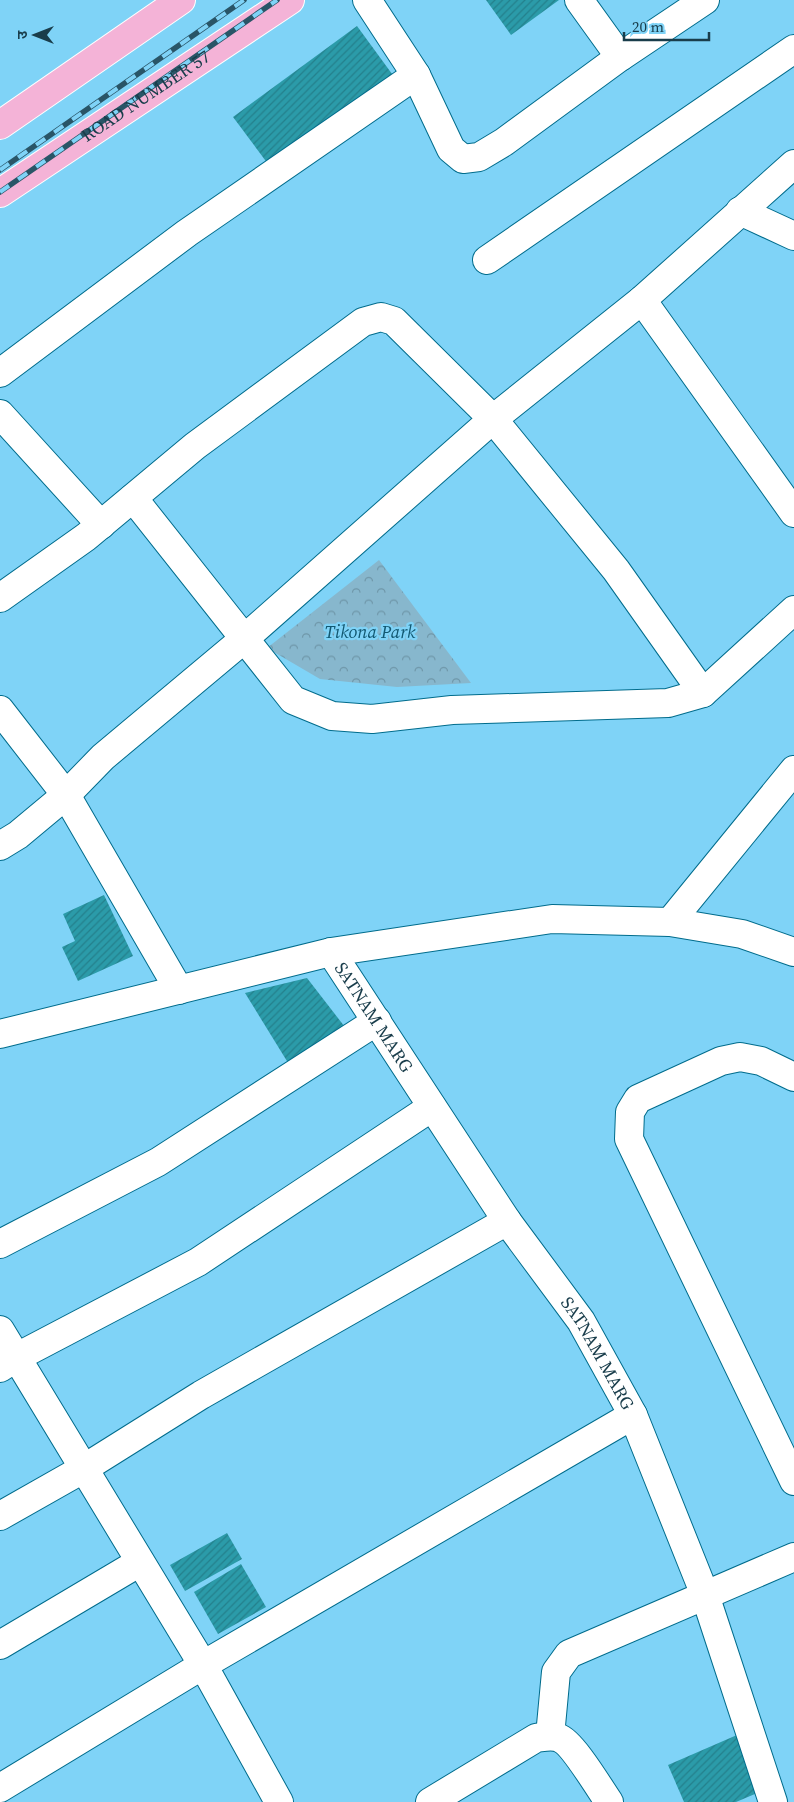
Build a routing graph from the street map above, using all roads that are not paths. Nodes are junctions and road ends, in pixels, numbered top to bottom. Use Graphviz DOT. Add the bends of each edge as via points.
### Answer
graph roads {
  1 [pos="182,0"];
  2 [pos="290,0"];
  3 [pos="368,0"];
  4 [pos="579,0"];
  5 [pos="705,0"];
  6 [pos="794,49"];
  7 [pos="620,57"];
  8 [pos="416,75"];
  9 [pos="0,125"];
  10 [pos="794,164"];
  11 [pos="0,193"];
  12 [pos="740,211"];
  13 [pos="794,236"];
  14 [pos="487,260"];
  15 [pos="642,300"];
  16 [pos="0,373"];
  17 [pos="0,414"];
  18 [pos="493,418"];
  19 [pos="133,498"];
  20 [pos="794,514"];
  21 [pos="101,525"];
  22 [pos="0,598"];
  23 [pos="794,610"];
  24 [pos="244,640"];
  25 [pos="703,693"];
  26 [pos="0,710"];
  27 [pos="794,770"];
  28 [pos="66,795"];
  29 [pos="0,846"];
  30 [pos="670,922"];
  31 [pos="331,952"];
  32 [pos="794,952"];
  33 [pos="179,990"];
  34 [pos="377,1021"];
  35 [pos="0,1034"];
  36 [pos="794,1076"];
  37 [pos="432,1107"];
  38 [pos="507,1221"];
  39 [pos="0,1244"];
  40 [pos="0,1330"];
  41 [pos="8,1363"];
  42 [pos="633,1416"];
  43 [pos="83,1469"];
  44 [pos="794,1481"];
  45 [pos="0,1516"];
  46 [pos="794,1557"];
  47 [pos="140,1562"];
  48 [pos="705,1595"];
  49 [pos="0,1645"];
  50 [pos="202,1665"];
  51 [pos="550,1736"];
  52 [pos="0,1788"];
  53 [pos="279,1802"];
  54 [pos="430,1802"];
  55 [pos="609,1802"];
  56 [pos="773,1802"];
  1 -- 9 [label="main road"];
  2 -- 11 [label="main road, ROAD NUMBER 57"];
  3 -- 8 [label="street"];
  4 -- 7 [label="street"];
  5 -- 7 [label="street"];
  6 -- 14 [label="street"];
  7 -- 8 [label="street" via="504,142 479,157 463,159 451,149"];
  8 -- 16 [label="street" via="187,233"];
  10 -- 12 [label="street"];
  12 -- 13 [label="street"];
  12 -- 15 [label="street"];
  15 -- 18 [label="street"];
  15 -- 20 [label="street"];
  17 -- 21 [label="street"];
  18 -- 19 [label="street" via="394,321 381,317 363,322 196,446"];
  18 -- 24 [label="street"];
  18 -- 25 [label="street" via="616,570"];
  19 -- 21 [label="street"];
  19 -- 24 [label="street"];
  21 -- 22 [label="street"];
  23 -- 25 [label="street"];
  24 -- 25 [label="street" via="293,700 332,716 372,718 452,710 668,703"];
  24 -- 28 [label="street" via="102,757"];
  26 -- 28 [label="street"];
  27 -- 30 [label="street"];
  28 -- 29 [label="street"];
  28 -- 33 [label="street"];
  30 -- 31 [label="street" via="552,919"];
  30 -- 32 [label="street" via="742,934"];
  31 -- 33 [label="street"];
  31 -- 34 [label="street, SATNAM MARG"];
  33 -- 35 [label="street"];
  34 -- 37 [label="street, SATNAM MARG"];
  34 -- 39 [label="street" via="158,1162"];
  36 -- 44 [label="street" via="761,1061 740,1057 722,1061 638,1099 628,1123 630,1139"];
  37 -- 38 [label="street, SATNAM MARG"];
  37 -- 41 [label="street" via="198,1262"];
  38 -- 42 [label="street, SATNAM MARG" via="581,1321"];
  38 -- 43 [label="street" via="201,1395"];
  40 -- 41 [label="street"];
  41 -- 43 [label="street"];
  42 -- 48 [label="street, SATNAM MARG"];
  42 -- 50 [label="street"];
  43 -- 45 [label="street"];
  43 -- 47 [label="street"];
  46 -- 48 [label="street"];
  47 -- 49 [label="street"];
  47 -- 50 [label="street"];
  48 -- 51 [label="street" via="569,1654 556,1672"];
  48 -- 56 [label="street, SATNAM MARG"];
  50 -- 52 [label="street"];
  50 -- 53 [label="street"];
  51 -- 54 [label="street" via="536,1738"];
  51 -- 55 [label="street" via="561,1738 572,1748"];
}
